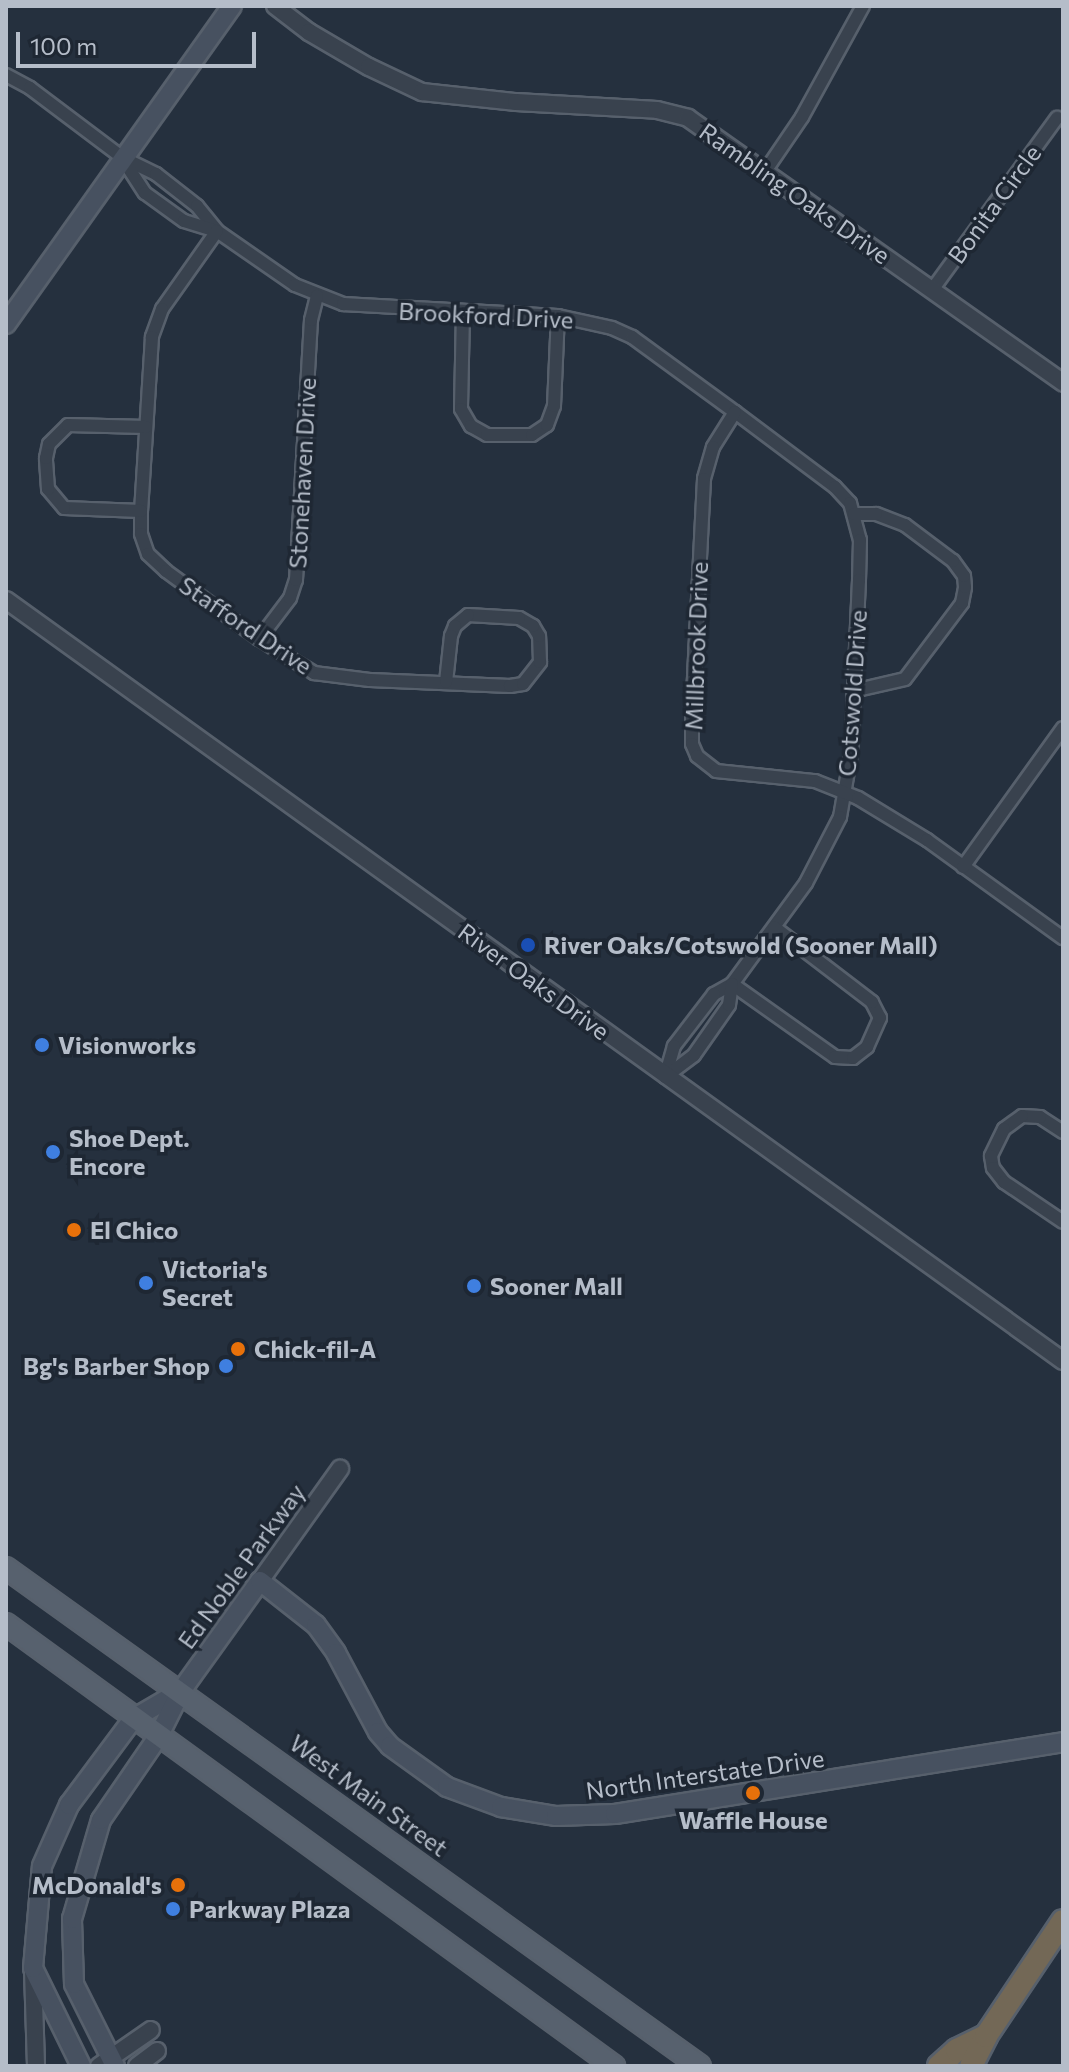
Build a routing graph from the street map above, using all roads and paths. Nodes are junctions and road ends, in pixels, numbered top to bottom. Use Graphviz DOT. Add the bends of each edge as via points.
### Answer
graph roads {
  1 [pos="232,6"];
  2 [pos="275,6"];
  3 [pos="863,6"];
  4 [pos="6,75"];
  5 [pos="1057,118"];
  6 [pos="123,158"];
  7 [pos="766,170"];
  8 [pos="217,231"];
  9 [pos="932,290"];
  10 [pos="317,296"];
  11 [pos="463,312"];
  12 [pos="558,316"];
  13 [pos="6,324"];
  14 [pos="1063,383"];
  15 [pos="735,412"];
  16 [pos="146,427"];
  17 [pos="141,511"];
  18 [pos="854,514"];
  19 [pos="6,600"];
  20 [pos="259,639"];
  21 [pos="446,682"];
  22 [pos="853,691"];
  23 [pos="1063,728"];
  24 [pos="845,791"];
  25 [pos="963,867"];
  26 [pos="774,927"];
  27 [pos="1063,938"];
  28 [pos="732,984"];
  29 [pos="665,1077"];
  30 [pos="1063,1132"];
  31 [pos="1063,1222"];
  32 [pos="1063,1361"];
  33 [pos="340,1469"];
  34 [pos="6,1568"];
  35 [pos="260,1581"];
  36 [pos="6,1624"];
  37 [pos="181,1691"];
  38 [pos="133,1719"];
  39 [pos="158,1737"];
  40 [pos="1063,1742"];
  41 [pos="1063,1921"];
  42 [pos="33,1968"];
  43 [pos="151,2030"];
  44 [pos="986,2036"];
  45 [pos="157,2051"];
  46 [pos="107,2063"];
  47 [pos="36,2066"];
  48 [pos="81,2066"];
  49 [pos="137,2066"];
  50 [pos="614,2066"];
  51 [pos="700,2066"];
  52 [pos="939,2066"];
  53 [pos="971,2066"];
  1 -- 6 [label="main road"];
  2 -- 7 [label="street, Rambling Oaks Drive" via="309,32 422,92 675,114"];
  3 -- 7 [label="street" via="802,117"];
  4 -- 6 [label="street"];
  5 -- 9 [label="street, Bonita Circle"];
  6 -- 8 [label="street, Brookford Drive" via="156,174 197,206"];
  6 -- 8 [label="street, Brookford Drive" via="145,193 184,221"];
  6 -- 13 [label="main road"];
  7 -- 9 [label="street, Rambling Oaks Drive"];
  8 -- 10 [label="street, Brookford Drive"];
  8 -- 16 [label="street, Stafford Drive" via="156,321"];
  9 -- 14 [label="street, Rambling Oaks Drive"];
  10 -- 11 [label="street, Brookford Drive" via="343,304"];
  10 -- 20 [label="street, Stonehaven Drive" via="311,320 296,580 290,598"];
  11 -- 12 [label="street, Brookford Drive"];
  11 -- 12 [label="street" via="461,409 471,426 487,435 532,435 547,425 554,406"];
  12 -- 15 [label="street, Brookford Drive" via="632,337"];
  15 -- 18 [label="street, Brookford Drive" via="835,487"];
  15 -- 24 [label="street, Millbrook Drive" via="713,447 704,479 693,749 716,771 815,781"];
  16 -- 17 [label="street, Stafford Drive"];
  16 -- 17 [label="street" via="68,425 49,444 46,458 48,489 64,508"];
  17 -- 20 [label="street, Stafford Drive" via="141,534 155,562"];
  18 -- 22 [label="street, Cotswold Drive" via="860,540"];
  18 -- 22 [label="street" via="876,514 905,525 953,561 965,587 962,603 905,679"];
  19 -- 29 [label="street, River Oaks Drive"];
  20 -- 21 [label="street, Stafford Drive" via="314,673"];
  21 -- 21 [label="street" via="523,684 540,662 539,636 519,618 468,615 451,636"];
  22 -- 24 [label="street, Cotswold Drive"];
  23 -- 25 [label="street"];
  24 -- 25 [label="street, Millbrook Drive"];
  24 -- 26 [label="street, Cotswold Drive" via="830,838"];
  25 -- 27 [label="street, Millbrook Drive"];
  26 -- 28 [label="street, Cotswold Drive"];
  26 -- 28 [label="street" via="872,1002 880,1018 867,1047 853,1058 835,1057"];
  28 -- 29 [label="street, Cotswold Drive" via="714,994 674,1046"];
  28 -- 29 [label="street, Cotswold Drive" via="729,1005 703,1043"];
  29 -- 32 [label="street, River Oaks Drive"];
  30 -- 31 [label="street" via="1040,1117 1022,1116 1004,1129 991,1156 1004,1182"];
  33 -- 35 [label="street, Ed Noble Parkway"];
  34 -- 37 [label="main road, West Main Street"];
  35 -- 37 [label="main road, Ed Noble Parkway"];
  35 -- 40 [label="main road, North Interstate Drive" via="316,1625 390,1746 447,1787 501,1807 584,1817 641,1811"];
  36 -- 38 [label="main road"];
  37 -- 38 [label="main road, Ed Noble Parkway"];
  37 -- 39 [label="main road, Ed Noble Parkway"];
  37 -- 51 [label="main road, West Main Street"];
  38 -- 39 [label="main road"];
  38 -- 42 [label="main road, Ed Noble Parkway" via="69,1805 42,1866"];
  39 -- 46 [label="main road, Ed Noble Parkway" via="101,1820 72,1919 74,1984"];
  39 -- 50 [label="main road"];
  41 -- 44 [label="highway"];
  42 -- 47 [label="street"];
  42 -- 48 [label="main road"];
  43 -- 46 [label="street"];
  44 -- 52 [label="highway"];
  44 -- 53 [label="highway"];
  45 -- 49 [label="street"];
}
